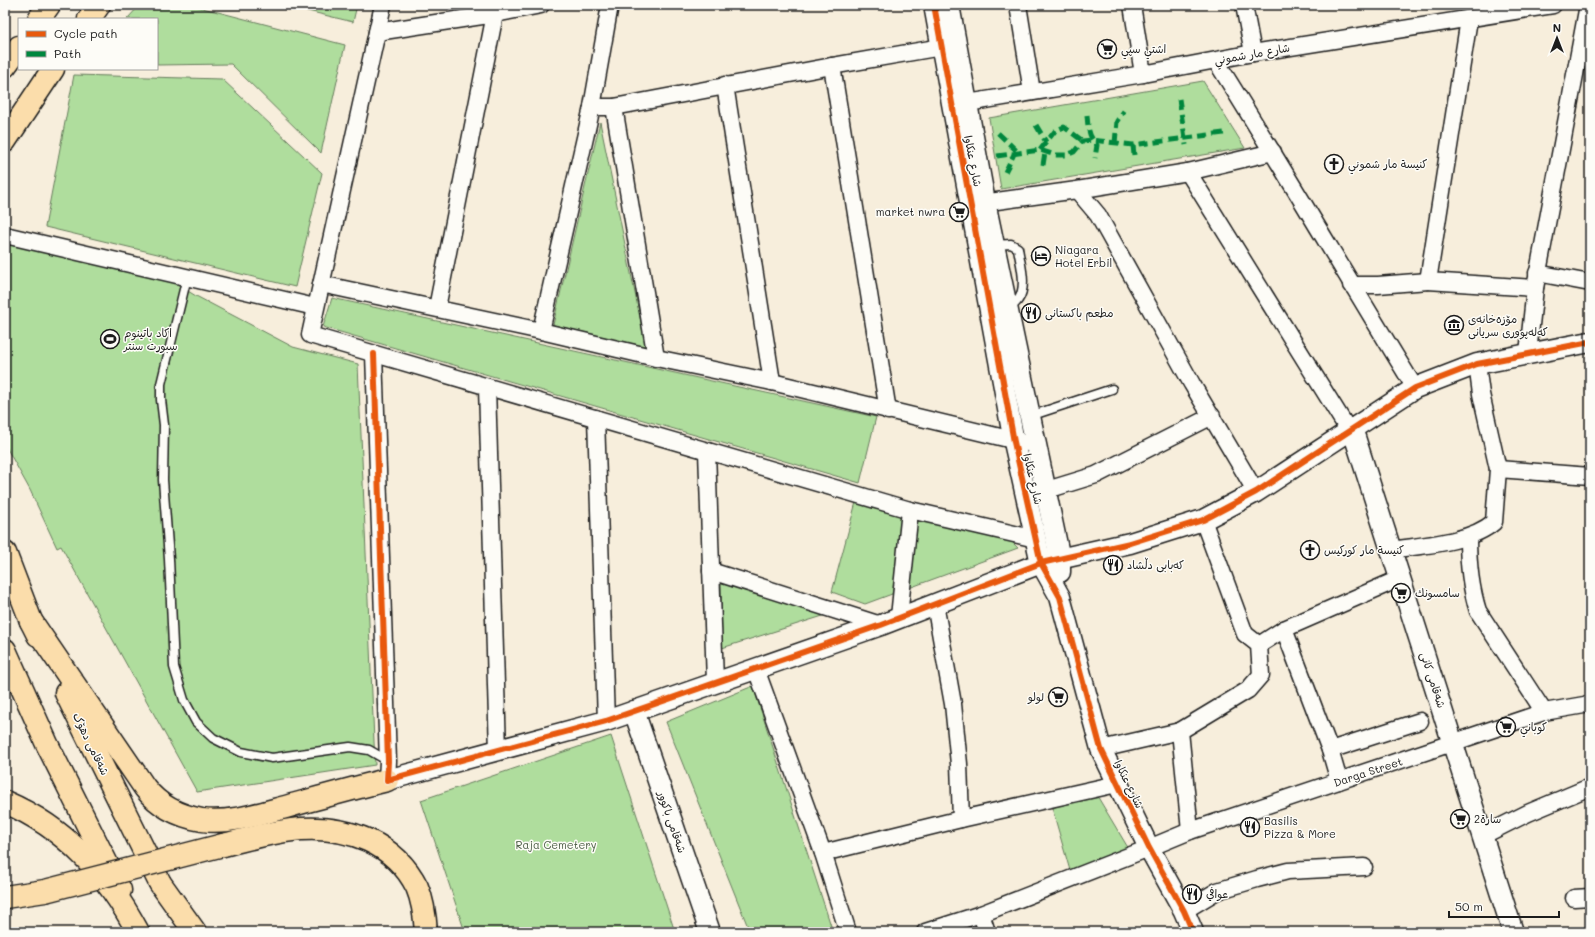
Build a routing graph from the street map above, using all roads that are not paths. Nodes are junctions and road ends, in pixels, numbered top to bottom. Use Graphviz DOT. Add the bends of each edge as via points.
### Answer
graph roads {
  1 [pos="49,5"];
  2 [pos="99,5"];
  3 [pos="383,5"];
  4 [pos="541,5"];
  5 [pos="610,5"];
  6 [pos="934,5"];
  7 [pos="949,5"];
  8 [pos="1018,5"];
  9 [pos="1132,5"];
  10 [pos="1244,5"];
  11 [pos="1553,5"];
  12 [pos="1588,5"];
  13 [pos="1516,8"];
  14 [pos="495,14"];
  15 [pos="40,18"];
  16 [pos="90,18"];
  17 [pos="1469,19"];
  18 [pos="377,32"];
  19 [pos="949,46"];
  20 [pos="18,48"];
  21 [pos="1253,54"];
  22 [pos="1216,61"];
  23 [pos="5,66"];
  24 [pos="832,66"];
  25 [pos="52,70"];
  26 [pos="1143,74"];
  27 [pos="725,85"];
  28 [pos="1032,92"];
  29 [pos="960,104"];
  30 [pos="592,107"];
  31 [pos="614,107"];
  32 [pos="5,141"];
  33 [pos="1273,152"];
  34 [pos="1188,172"];
  35 [pos="1077,190"];
  36 [pos="978,203"];
  37 [pos="5,234"];
  38 [pos="187,277"];
  39 [pos="1536,280"];
  40 [pos="1428,281"];
  41 [pos="1590,283"];
  42 [pos="321,284"];
  43 [pos="1351,285"];
  44 [pos="315,307"];
  45 [pos="437,308"];
  46 [pos="541,331"];
  47 [pos="1590,342"];
  48 [pos="374,354"];
  49 [pos="1528,354"];
  50 [pos="656,358"];
  51 [pos="1477,364"];
  52 [pos="772,382"];
  53 [pos="488,387"];
  54 [pos="1415,388"];
  55 [pos="1112,389"];
  56 [pos="888,411"];
  57 [pos="1030,416"];
  58 [pos="1212,416"];
  59 [pos="596,418"];
  60 [pos="1350,430"];
  61 [pos="1014,442"];
  62 [pos="1036,445"];
  63 [pos="707,451"];
  64 [pos="1498,469"];
  65 [pos="1590,476"];
  66 [pos="1046,491"];
  67 [pos="1256,492"];
  68 [pos="1027,497"];
  69 [pos="910,510"];
  70 [pos="1203,520"];
  71 [pos="1468,537"];
  72 [pos="1036,539"];
  73 [pos="1392,550"];
  74 [pos="5,553"];
  75 [pos="1060,558"];
  76 [pos="1041,563"];
  77 [pos="711,571"];
  78 [pos="1400,578"];
  79 [pos="1060,597"];
  80 [pos="935,604"];
  81 [pos="899,618"];
  82 [pos="31,621"];
  83 [pos="881,625"];
  84 [pos="1284,629"];
  85 [pos="1259,645"];
  86 [pos="5,650"];
  87 [pos="756,669"];
  88 [pos="715,682"];
  89 [pos="1590,704"];
  90 [pos="634,712"];
  91 [pos="1544,712"];
  92 [pos="606,721"];
  93 [pos="1420,721"];
  94 [pos="1180,731"];
  95 [pos="1453,743"];
  96 [pos="1101,750"];
  97 [pos="1330,750"];
  98 [pos="498,751"];
  99 [pos="388,770"];
  100 [pos="1339,781"];
  101 [pos="1117,784"];
  102 [pos="1590,787"];
  103 [pos="5,802"];
  104 [pos="961,819"];
  105 [pos="1190,831"];
  106 [pos="1482,836"];
  107 [pos="1149,848"];
  108 [pos="823,853"];
  109 [pos="1364,867"];
  110 [pos="160,883"];
  111 [pos="5,897"];
  112 [pos="1184,911"];
  113 [pos="980,914"];
  114 [pos="138,932"];
  115 [pos="141,932"];
  116 [pos="184,932"];
  117 [pos="195,932"];
  118 [pos="426,932"];
  119 [pos="710,932"];
  120 [pos="848,932"];
  121 [pos="925,932"];
  122 [pos="986,932"];
  123 [pos="1193,932"];
  124 [pos="1513,932"];
  1 -- 15 [label="highway"];
  2 -- 16 [label="highway"];
  3 -- 18 [label="street"];
  4 -- 14 [label="street"];
  5 -- 30 [label="street"];
  6 -- 19 [label="street, شارع عنكاوا"];
  7 -- 19 [label="street, شارع عنكاوا"];
  8 -- 28 [label="street"];
  9 -- 26 [label="street"];
  10 -- 21 [label="street"];
  11 -- 13 [label="street, شارع مار شموني"];
  12 -- 39 [label="street"];
  13 -- 17 [label="street, شارع مار شموني"];
  14 -- 18 [label="street"];
  14 -- 45 [label="street"];
  17 -- 21 [label="street, شارع مار شموني"];
  17 -- 40 [label="street"];
  18 -- 42 [label="street"];
  19 -- 24 [label="street"];
  19 -- 29 [label="street, شارع عنكاوا"];
  20 -- 23 [label="highway"];
  21 -- 22 [label="street, شارع مار شموني"];
  22 -- 26 [label="street, شارع مار شموني"];
  22 -- 33 [label="street"];
  24 -- 27 [label="street"];
  24 -- 56 [label="street"];
  25 -- 32 [label="highway"];
  26 -- 28 [label="street, شارع مار شموني"];
  27 -- 31 [label="street"];
  27 -- 52 [label="street"];
  28 -- 29 [label="street, شارع مار شموني"];
  29 -- 36 [label="street, شارع عنكاوا"];
  30 -- 31 [label="street"];
  30 -- 46 [label="street"];
  31 -- 50 [label="street"];
  33 -- 34 [label="street"];
  33 -- 43 [label="street"];
  34 -- 35 [label="street"];
  34 -- 60 [label="street"];
  35 -- 36 [label="street"];
  35 -- 58 [label="street" via="1098,215"];
  36 -- 57 [label="street, شارع عنكاوا" via="994,245"];
  36 -- 61 [label="street, شارع عنكاوا"];
  37 -- 38 [label="street"];
  38 -- 44 [label="street"];
  38 -- 99 [label="lane" via="161,384 164,425 163,480 174,667 184,700 196,722 213,738 241,752 272,758 350,747 369,750"];
  39 -- 40 [label="street"];
  39 -- 41 [label="street"];
  39 -- 49 [label="street"];
  40 -- 43 [label="street"];
  42 -- 44 [label="street"];
  42 -- 45 [label="street"];
  43 -- 54 [label="street"];
  44 -- 48 [label="street" via="310,335"];
  45 -- 46 [label="street"];
  46 -- 50 [label="street"];
  47 -- 49 [label="street"];
  48 -- 53 [label="street"];
  48 -- 99 [label="street"];
  49 -- 51 [label="street"];
  50 -- 52 [label="street"];
  51 -- 54 [label="street"];
  51 -- 64 [label="street"];
  52 -- 56 [label="street"];
  53 -- 59 [label="street"];
  53 -- 98 [label="street"];
  54 -- 60 [label="street"];
  55 -- 57 [label="lane"];
  56 -- 61 [label="street"];
  57 -- 62 [label="street, شارع عنكاوا"];
  58 -- 66 [label="street" via="1096,475"];
  58 -- 67 [label="street"];
  59 -- 63 [label="street"];
  59 -- 92 [label="street"];
  60 -- 67 [label="street"];
  60 -- 73 [label="street, شەقامی کانی"];
  61 -- 62 [label="street"];
  61 -- 68 [label="street, شارع عنكاوا"];
  62 -- 66 [label="street, شارع عنكاوا"];
  63 -- 69 [label="street"];
  63 -- 77 [label="street"];
  64 -- 65 [label="street"];
  64 -- 71 [label="street" via="1494,522 1486,529"];
  66 -- 68 [label="street"];
  66 -- 75 [label="street, شارع عنكاوا"];
  67 -- 70 [label="street"];
  68 -- 72 [label="street, شارع عنكاوا"];
  69 -- 72 [label="street"];
  69 -- 81 [label="street"];
  70 -- 75 [label="street" via="1130,543"];
  70 -- 85 [label="street" via="1245,634"];
  71 -- 73 [label="street"];
  71 -- 91 [label="street" via="1469,572 1478,611"];
  72 -- 76 [label="street, شارع عنكاوا"];
  73 -- 78 [label="street, شەقامی کانی"];
  74 -- 82 [label="highway, شەقامی دهۆک"];
  75 -- 76 [label="street"];
  75 -- 79 [label="street, شارع عنكاوا"];
  76 -- 79 [label="street, شارع عنكاوا"];
  76 -- 80 [label="street"];
  77 -- 83 [label="street"];
  77 -- 88 [label="street"];
  78 -- 84 [label="street"];
  78 -- 95 [label="street, شەقامی کانی"];
  79 -- 96 [label="street, شارع عنكاوا"];
  80 -- 81 [label="street"];
  80 -- 104 [label="street" via="953,704"];
  81 -- 83 [label="street"];
  82 -- 99 [label="highway" via="145,788 155,800 174,812 203,820 252,816"];
  82 -- 110 [label="highway, شەقامی دهۆک"];
  83 -- 87 [label="street"];
  84 -- 85 [label="street"];
  84 -- 97 [label="street"];
  85 -- 94 [label="street" via="1261,675 1248,690"];
  86 -- 115 [label="highway" via="47,744"];
  87 -- 88 [label="street"];
  87 -- 108 [label="street"];
  88 -- 90 [label="street"];
  89 -- 91 [label="street, Darga Street"];
  90 -- 92 [label="street"];
  90 -- 119 [label="street, شەقامی باکوور"];
  91 -- 95 [label="street, Darga Street"];
  92 -- 98 [label="street"];
  93 -- 97 [label="street"];
  94 -- 96 [label="street"];
  94 -- 105 [label="street"];
  95 -- 100 [label="street, Darga Street"];
  95 -- 106 [label="street, شەقامی کانی"];
  96 -- 101 [label="street, شارع عنكاوا"];
  97 -- 100 [label="street"];
  98 -- 99 [label="street"];
  100 -- 105 [label="street, Darga Street"];
  101 -- 104 [label="street"];
  101 -- 107 [label="street, شارع عنكاوا"];
  102 -- 106 [label="street" via="1528,812"];
  103 -- 114 [label="highway" via="41,820 80,851 104,880"];
  104 -- 108 [label="street"];
  105 -- 107 [label="street, Darga Street"];
  106 -- 124 [label="street, شەقامی کانی"];
  107 -- 112 [label="street, شارع عنكاوا"];
  107 -- 113 [label="street, Darga Street"];
  108 -- 120 [label="street"];
  109 -- 112 [label="street" via="1288,871 1256,878 1217,891"];
  110 -- 116 [label="highway, شەقامی دهۆک"];
  110 -- 117 [label="highway"];
  111 -- 118 [label="highway, bridge" via="45,891 255,837 301,829 339,830 357,835 385,849 398,861 417,888 422,902"];
  112 -- 123 [label="street, شارع عنكاوا"];
  113 -- 121 [label="street, Darga Street"];
  113 -- 122 [label="street"];
}
